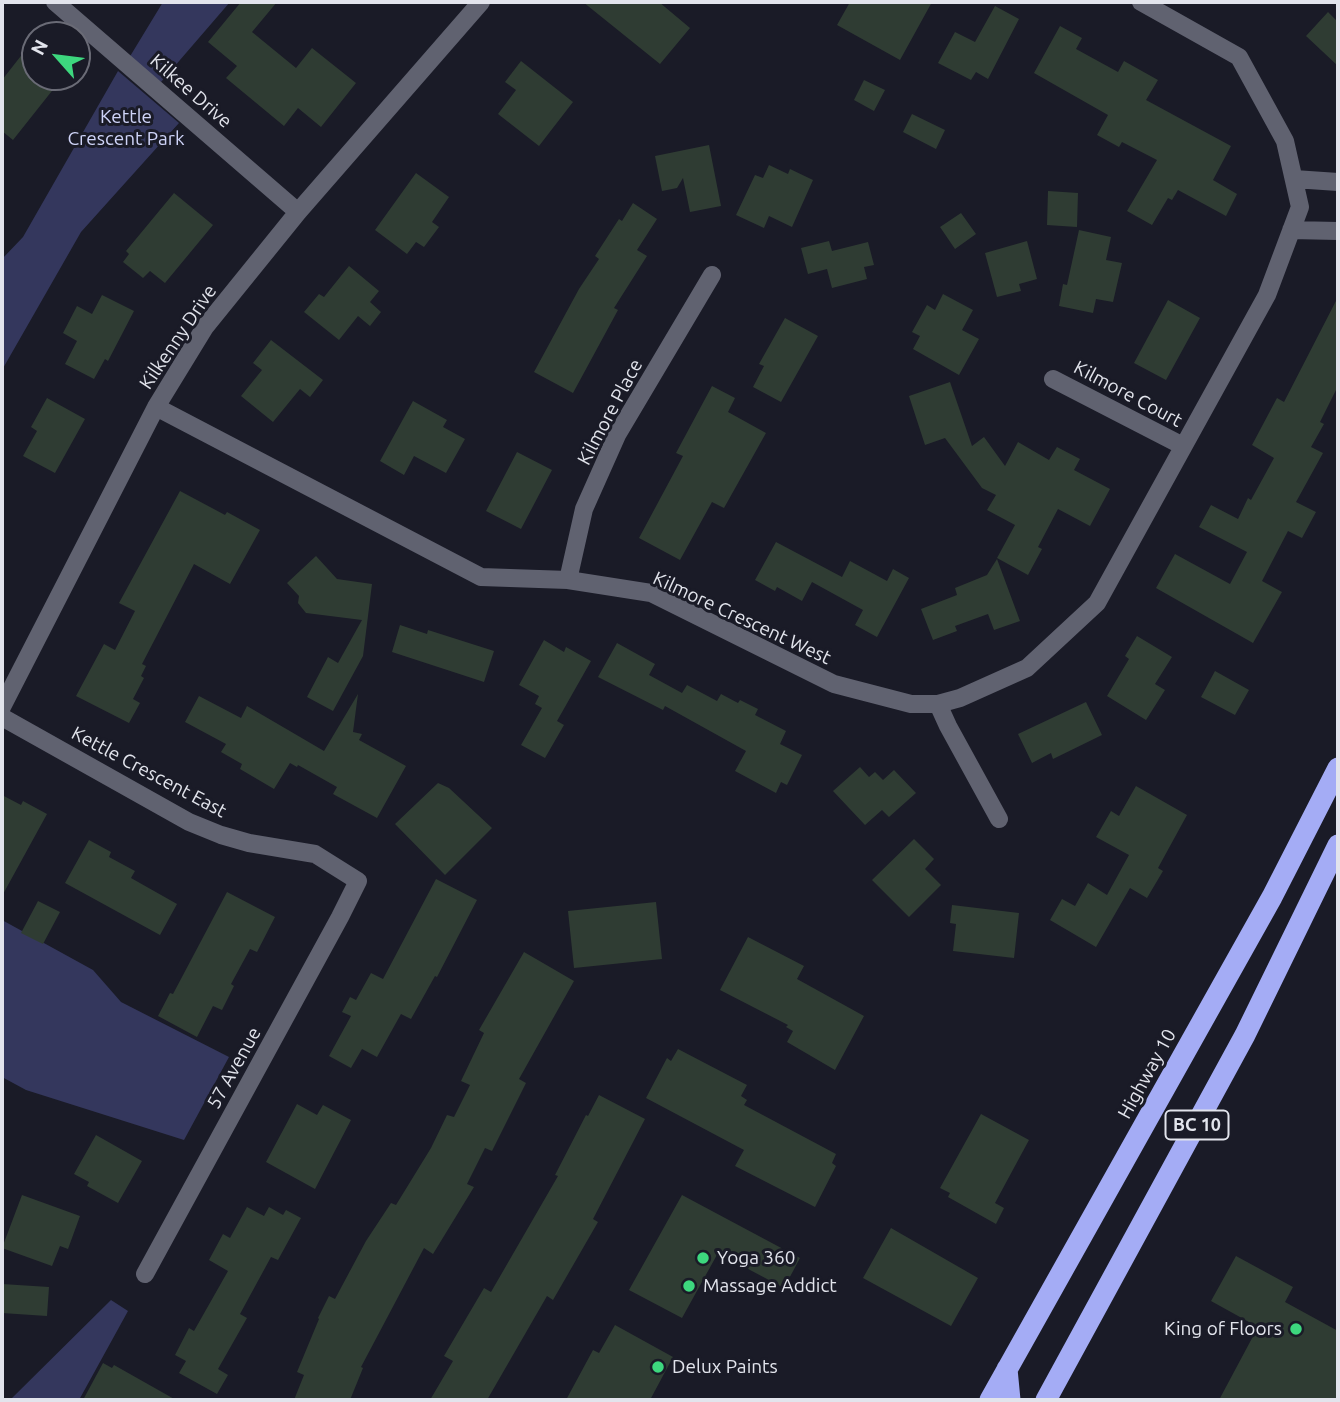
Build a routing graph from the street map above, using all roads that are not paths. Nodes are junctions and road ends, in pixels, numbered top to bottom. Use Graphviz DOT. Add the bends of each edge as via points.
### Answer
graph roads {
  1 [pos="55,2"];
  2 [pos="481,2"];
  3 [pos="1141,2"];
  4 [pos="1294,179"];
  5 [pos="1338,182"];
  6 [pos="299,212"];
  7 [pos="1291,230"];
  8 [pos="1338,231"];
  9 [pos="712,275"];
  10 [pos="1053,379"];
  11 [pos="156,407"];
  12 [pos="1183,446"];
  13 [pos="568,579"];
  14 [pos="938,704"];
  15 [pos="2,707"];
  16 [pos="2,717"];
  17 [pos="1338,768"];
  18 [pos="999,820"];
  19 [pos="1338,845"];
  20 [pos="358,881"];
  21 [pos="145,1274"];
  22 [pos="1007,1369"];
  23 [pos="990,1400"];
  24 [pos="1010,1400"];
  25 [pos="1046,1400"];
  1 -- 6 [label="street, Kilkee Drive"];
  2 -- 6 [label="street, Kilkenny Drive"];
  3 -- 4 [label="street, Kilmore Crescent West" via="1239,57 1285,141"];
  4 -- 5 [label="street"];
  4 -- 7 [label="street, Kilmore Crescent West" via="1300,207"];
  6 -- 11 [label="street, Kilkenny Drive" via="205,327"];
  7 -- 8 [label="street"];
  7 -- 12 [label="street, Kilmore Crescent West" via="1267,295"];
  9 -- 13 [label="street, Kilmore Place" via="617,435 584,509"];
  10 -- 12 [label="street, Kilmore Court"];
  11 -- 13 [label="street, Kilmore Crescent West" via="481,577"];
  11 -- 15 [label="street, Kilkenny Drive"];
  12 -- 14 [label="street, Kilmore Crescent West" via="1097,603 1027,668"];
  13 -- 14 [label="street, Kilmore Crescent West" via="651,593 834,684 911,705"];
  14 -- 18 [label="street"];
  16 -- 20 [label="street, Kettle Crescent East" via="189,822 249,843 315,854"];
  17 -- 22 [label="highway, Highway 10 / BC 10" via="1272,897"];
  19 -- 25 [label="highway, BC 10" via="1245,1035"];
  20 -- 21 [label="street, 57 Avenue"];
  22 -- 23 [label="highway, Highway 10 / BC 10"];
  22 -- 24 [label="highway"];
}
